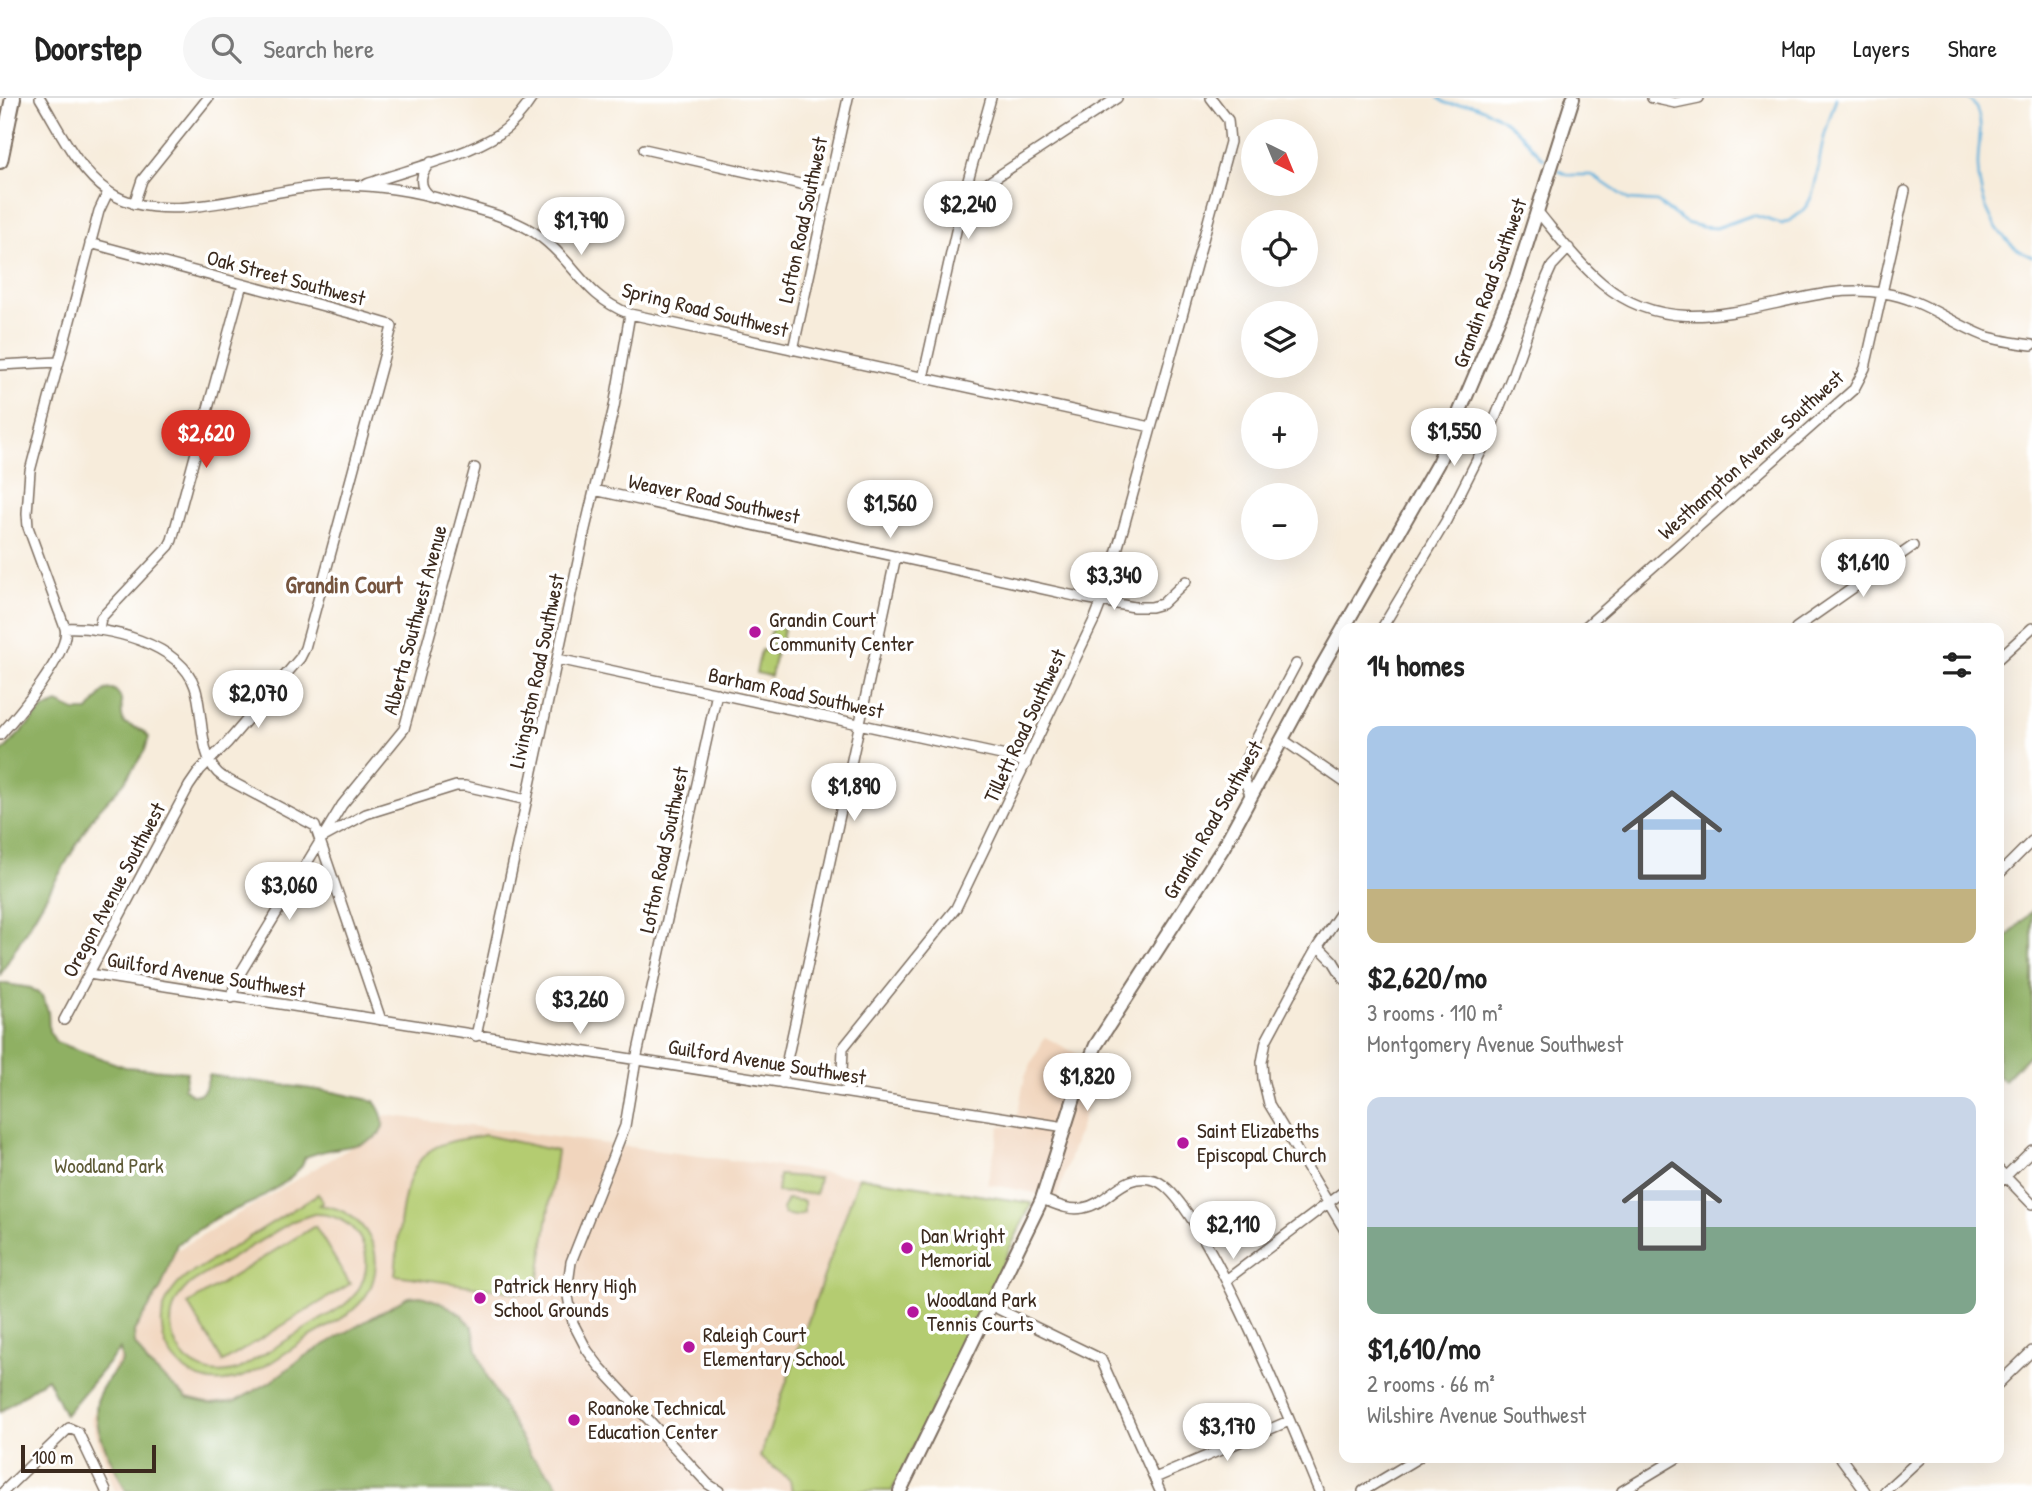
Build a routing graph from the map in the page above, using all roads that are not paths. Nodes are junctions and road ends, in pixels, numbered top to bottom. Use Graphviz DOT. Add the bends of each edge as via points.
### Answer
graph roads {
  1 [pos="13,98"];
  2 [pos="40,98"];
  3 [pos="208,98"];
  4 [pos="531,98"];
  5 [pos="848,98"];
  6 [pos="991,98"];
  7 [pos="1117,98"];
  8 [pos="1211,98"];
  9 [pos="1573,98"];
  10 [pos="1652,98"];
  11 [pos="1699,98"];
  12 [pos="644,149"];
  13 [pos="0,161"];
  14 [pos="432,161"];
  15 [pos="362,186"];
  16 [pos="827,190"];
  17 [pos="108,191"];
  18 [pos="965,191"];
  19 [pos="1905,191"];
  20 [pos="430,196"];
  21 [pos="134,204"];
  22 [pos="1538,212"];
  23 [pos="90,243"];
  24 [pos="1569,248"];
  25 [pos="242,285"];
  26 [pos="1882,292"];
  27 [pos="630,314"];
  28 [pos="2032,345"];
  29 [pos="793,349"];
  30 [pos="58,362"];
  31 [pos="0,365"];
  32 [pos="923,378"];
  33 [pos="371,406"];
  34 [pos="1151,427"];
  35 [pos="475,468"];
  36 [pos="594,490"];
  37 [pos="1913,546"];
  38 [pos="896,556"];
  39 [pos="1186,581"];
  40 [pos="1102,601"];
  41 [pos="1347,623"];
  42 [pos="1385,623"];
  43 [pos="1590,623"];
  44 [pos="1803,623"];
  45 [pos="65,628"];
  46 [pos="2032,628"];
  47 [pos="99,629"];
  48 [pos="1339,638"];
  49 [pos="2004,654"];
  50 [pos="558,659"];
  51 [pos="1296,664"];
  52 [pos="717,693"];
  53 [pos="860,725"];
  54 [pos="0,735"];
  55 [pos="1282,739"];
  56 [pos="209,760"];
  57 [pos="1026,764"];
  58 [pos="1339,779"];
  59 [pos="1251,797"];
  60 [pos="527,800"];
  61 [pos="320,838"];
  62 [pos="2032,841"];
  63 [pos="2004,869"];
  64 [pos="1339,915"];
  65 [pos="1318,946"];
  66 [pos="1339,971"];
  67 [pos="89,974"];
  68 [pos="232,998"];
  69 [pos="64,1020"];
  70 [pos="382,1020"];
  71 [pos="476,1036"];
  72 [pos="636,1060"];
  73 [pos="782,1083"];
  74 [pos="850,1093"];
  75 [pos="1065,1127"];
  76 [pos="2032,1150"];
  77 [pos="2006,1177"];
  78 [pos="1339,1194"];
  79 [pos="1042,1199"];
  80 [pos="1328,1202"];
  81 [pos="2032,1204"];
  82 [pos="1339,1220"];
  83 [pos="1226,1280"];
  84 [pos="990,1305"];
  85 [pos="2032,1351"];
  86 [pos="2004,1378"];
  87 [pos="1289,1421"];
  88 [pos="1411,1463"];
  89 [pos="1669,1463"];
  90 [pos="1845,1463"];
  91 [pos="1916,1463"];
  92 [pos="1155,1478"];
  93 [pos="4,1491"];
  94 [pos="106,1491"];
  95 [pos="719,1491"];
  96 [pos="900,1491"];
  97 [pos="1160,1491"];
  98 [pos="1319,1491"];
  99 [pos="1363,1491"];
  100 [pos="1622,1491"];
  101 [pos="1865,1491"];
  102 [pos="1885,1491"];
  1 -- 13 [label="main road"];
  2 -- 17 [label="street, Spring Road Southwest" via="82,164"];
  3 -- 21 [label="street" via="142,180"];
  4 -- 14 [label="street" via="499,134"];
  5 -- 16 [label="street, Lofton Road Southwest"];
  6 -- 18 [label="street"];
  7 -- 18 [label="street" via="986,184"];
  8 -- 34 [label="street, Tillett Road Southwest" via="1228,120 1230,142"];
  9 -- 22 [label="street, Grandin Road Southwest"];
  10 -- 11 [label="street" via="1675,103"];
  12 -- 16 [label="street"];
  14 -- 15 [label="street"];
  14 -- 20 [label="street" via="421,182"];
  15 -- 20 [label="street, Spring Road Southwest"];
  15 -- 21 [label="street, Spring Road Southwest" via="319,186 186,208"];
  16 -- 29 [label="street, Lofton Road Southwest"];
  17 -- 21 [label="street, Spring Road Southwest"];
  17 -- 23 [label="street"];
  18 -- 32 [label="street"];
  19 -- 26 [label="street, Westhampton Avenue Southwest"];
  20 -- 27 [label="street, Spring Road Southwest" via="531,230 604,302"];
  22 -- 24 [label="street"];
  22 -- 41 [label="street, Grandin Road Southwest" via="1516,278 1443,451"];
  23 -- 25 [label="street, Oak Street Southwest"];
  23 -- 30 [label="street"];
  24 -- 26 [label="street" via="1616,294 1647,309 1677,316 1718,316 1838,290"];
  24 -- 42 [label="street" via="1547,277 1502,403 1466,483"];
  25 -- 33 [label="street, Oak Street Southwest" via="391,325"];
  25 -- 47 [label="street" via="173,540 101,618"];
  26 -- 28 [label="street" via="1916,301 1984,335"];
  26 -- 43 [label="street, Westhampton Avenue Southwest" via="1865,368 1854,389"];
  27 -- 29 [label="street, Spring Road Southwest"];
  27 -- 36 [label="street, Livingston Road Southwest"];
  29 -- 32 [label="street, Spring Road Southwest"];
  30 -- 31 [label="street"];
  30 -- 45 [label="street" via="32,457 27,513"];
  32 -- 34 [label="street, Spring Road Southwest"];
  33 -- 56 [label="street, Oregon Avenue Southwest" via="305,649"];
  34 -- 40 [label="street, Tillett Road Southwest"];
  35 -- 61 [label="street, Alberta Southwest Avenue" via="404,729"];
  36 -- 38 [label="street, Weaver Road Southwest"];
  36 -- 50 [label="street, Livingston Road Southwest"];
  37 -- 44 [label="street"];
  38 -- 40 [label="street, Weaver Road Southwest"];
  38 -- 53 [label="street"];
  39 -- 40 [label="street, Weaver Road Southwest" via="1162,604 1151,607"];
  40 -- 57 [label="street, Tillett Road Southwest"];
  45 -- 47 [label="street"];
  45 -- 54 [label="street" via="66,640 37,690"];
  46 -- 49 [label="street"];
  47 -- 56 [label="street" via="143,642 187,670 198,695"];
  48 -- 55 [label="street, Grandin Road Southwest"];
  50 -- 52 [label="street, Barham Road Southwest"];
  50 -- 60 [label="street, Livingston Road Southwest"];
  51 -- 59 [label="street" via="1245,760 1244,779"];
  52 -- 53 [label="street, Barham Road Southwest"];
  52 -- 72 [label="street, Lofton Road Southwest"];
  53 -- 57 [label="street, Barham Road Southwest"];
  53 -- 73 [label="street"];
  55 -- 58 [label="street"];
  55 -- 59 [label="street, Grandin Road Southwest"];
  56 -- 61 [label="street" via="223,777 312,822"];
  56 -- 67 [label="street, Oregon Avenue Southwest" via="182,798"];
  57 -- 74 [label="street, Tillett Road Southwest" via="956,908 844,1048 842,1072"];
  59 -- 75 [label="street, Grandin Road Southwest" via="1096,1045"];
  60 -- 61 [label="street" via="456,786 366,814"];
  60 -- 71 [label="street, Livingston Road Southwest"];
  61 -- 68 [label="street, Alberta Southwest Avenue" via="235,982"];
  61 -- 70 [label="street"];
  62 -- 63 [label="street"];
  64 -- 65 [label="street"];
  65 -- 66 [label="street"];
  65 -- 80 [label="street" via="1264,1051 1263,1079 1265,1095"];
  67 -- 68 [label="street, Guilford Avenue Southwest"];
  67 -- 69 [label="street, Oregon Avenue Southwest"];
  68 -- 70 [label="street, Guilford Avenue Southwest"];
  70 -- 71 [label="street, Guilford Avenue Southwest"];
  71 -- 72 [label="street, Guilford Avenue Southwest"];
  72 -- 73 [label="street, Guilford Avenue Southwest"];
  72 -- 95 [label="street, Lofton Road Southwest" via="623,1135 570,1262 569,1310 599,1366 708,1485"];
  73 -- 74 [label="street, Guilford Avenue Southwest"];
  74 -- 75 [label="street, Guilford Avenue Southwest"];
  75 -- 79 [label="street, Grandin Road Southwest"];
  76 -- 77 [label="street"];
  77 -- 81 [label="street"];
  78 -- 80 [label="street"];
  79 -- 83 [label="street" via="1085,1208 1135,1179 1160,1182 1188,1213"];
  79 -- 84 [label="street, Grandin Road Southwest"];
  80 -- 82 [label="street"];
  80 -- 83 [label="street"];
  83 -- 87 [label="street"];
  84 -- 92 [label="street" via="1101,1359"];
  84 -- 96 [label="street, Grandin Road Southwest"];
  85 -- 86 [label="street"];
  87 -- 92 [label="street"];
  87 -- 98 [label="street"];
  88 -- 99 [label="street"];
  89 -- 100 [label="street"];
  90 -- 101 [label="street"];
  91 -- 102 [label="street"];
  92 -- 97 [label="street"];
  93 -- 94 [label="street" via="69,1428 78,1432"];
}
